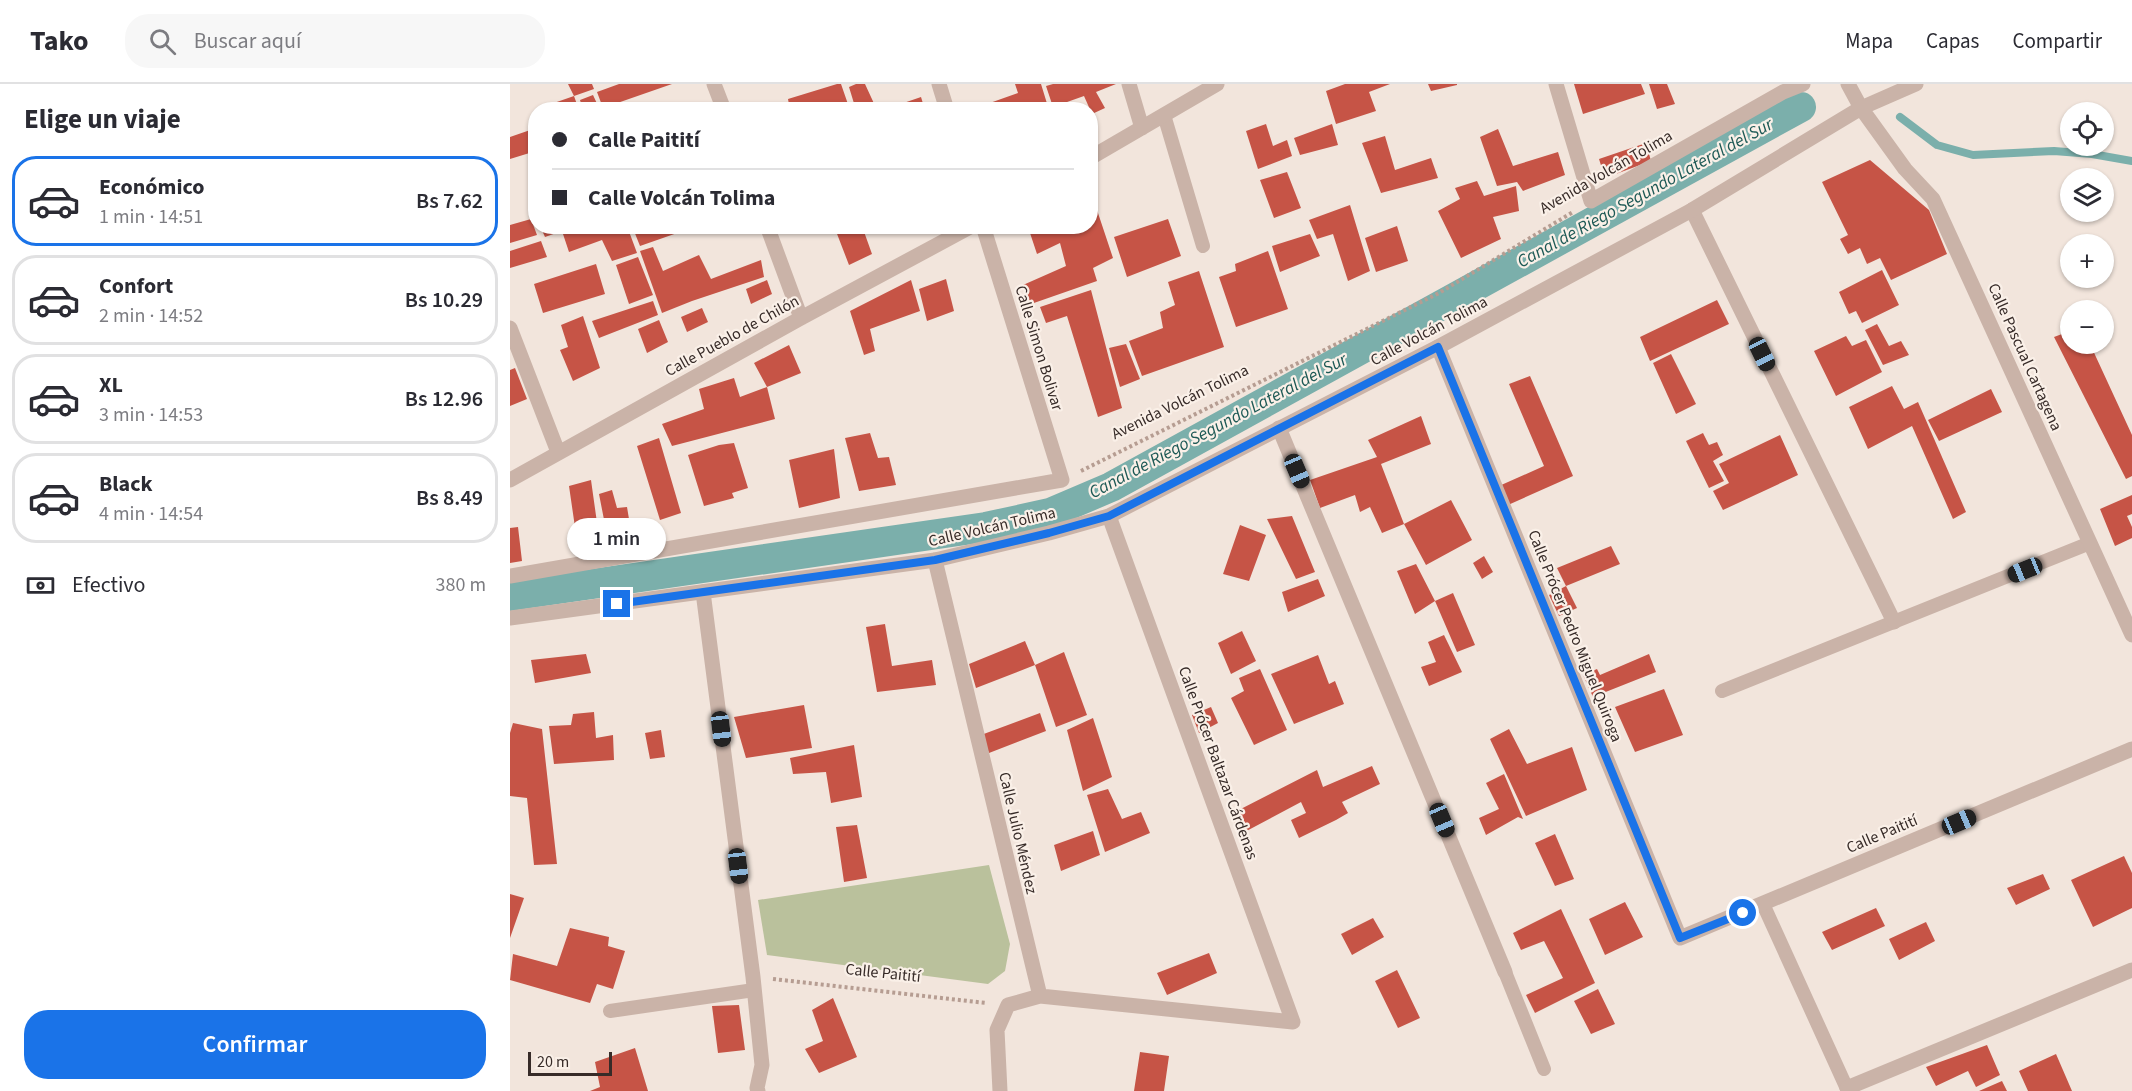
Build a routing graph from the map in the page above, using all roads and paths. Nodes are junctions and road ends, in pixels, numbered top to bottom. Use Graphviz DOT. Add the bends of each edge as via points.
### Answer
graph roads {
  1 [pos="714,84"];
  2 [pos="939,84"];
  3 [pos="1129,84"];
  4 [pos="1217,84"];
  5 [pos="1556,84"];
  6 [pos="1803,84"];
  7 [pos="1848,84"];
  8 [pos="1913,85"];
  9 [pos="721,102"];
  10 [pos="945,102"];
  11 [pos="1861,108"];
  12 [pos="1164,115"];
  13 [pos="1142,128"];
  14 [pos="1098,153"];
  15 [pos="1591,201"];
  16 [pos="1692,210"];
  17 [pos="770,234"];
  18 [pos="957,234"];
  19 [pos="985,234"];
  20 [pos="1203,246"];
  21 [pos="801,318"];
  22 [pos="510,328"];
  23 [pos="1438,347"];
  24 [pos="1279,428"];
  25 [pos="558,452"];
  26 [pos="510,480"];
  27 [pos="1062,480"];
  28 [pos="1109,516"];
  29 [pos="2090,543"];
  30 [pos="935,560"];
  31 [pos="510,576"];
  32 [pos="703,592"];
  33 [pos="510,618"];
  34 [pos="1893,622"];
  35 [pos="2132,635"];
  36 [pos="1722,691"];
  37 [pos="2132,749"];
  38 [pos="1764,904"];
  39 [pos="1680,938"];
  40 [pos="2132,970"];
  41 [pos="1505,972"];
  42 [pos="754,984"];
  43 [pos="1040,996"];
  44 [pos="1008,1005"];
  45 [pos="610,1011"];
  46 [pos="1544,1069"];
  47 [pos="755,1090"];
  48 [pos="1847,1090"];
  49 [pos="1000,1091"];
  1 -- 9 [label="street"];
  2 -- 10 [label="street"];
  3 -- 13 [label="street"];
  4 -- 12 [label="street"];
  5 -- 15 [label="street"];
  6 -- 15 [label="street, Avenida Volcán Tolima" via="1782,92"];
  7 -- 11 [label="street, Calle Pascual Cartagena"];
  8 -- 11 [label="street, Calle Volcán Tolima"];
  11 -- 16 [label="street, Calle Volcán Tolima"];
  11 -- 29 [label="street, Calle Pascual Cartagena" via="1905,169 1934,199"];
  12 -- 13 [label="street"];
  12 -- 20 [label="lane"];
  13 -- 14 [label="street"];
  15 -- 27 [label="path, Avenida Volcán Tolima" via="1439,293"];
  16 -- 23 [label="street, Calle Volcán Tolima"];
  16 -- 34 [label="street"];
  17 -- 21 [label="street"];
  18 -- 21 [label="street, Calle Pueblo de Chilón"];
  19 -- 27 [label="street, Calle Simon Bolivar"];
  21 -- 25 [label="street, Calle Pueblo de Chilón"];
  22 -- 25 [label="street"];
  23 -- 24 [label="street, Calle Volcán Tolima"];
  23 -- 39 [label="street, Calle Prócer Pedro Miguel Quiroga"];
  24 -- 28 [label="street, Calle Volcán Tolima"];
  24 -- 41 [label="street"];
  25 -- 26 [label="street, Calle Pueblo de Chilón"];
  27 -- 31 [label="street"];
  28 -- 30 [label="street, Calle Volcán Tolima"];
  28 -- 43 [label="street, Calle Prócer Baltazar Cárdenas" via="1293,1022"];
  29 -- 34 [label="lane"];
  29 -- 35 [label="street, Calle Pascual Cartagena"];
  30 -- 32 [label="street, Calle Volcán Tolima"];
  30 -- 43 [label="street, Calle Julio Méndez"];
  32 -- 33 [label="street, Calle Volcán Tolima"];
  32 -- 42 [label="street"];
  34 -- 36 [label="lane"];
  37 -- 38 [label="street, Calle Paitití"];
  38 -- 39 [label="street, Calle Paitití"];
  38 -- 48 [label="lane"];
  40 -- 48 [label="street"];
  41 -- 46 [label="lane"];
  42 -- 44 [label="path, Calle Paitití"];
  42 -- 45 [label="lane"];
  42 -- 47 [label="street" via="762,1065"];
  43 -- 44 [label="street"];
  44 -- 49 [label="street" via="997,1030"];
}
